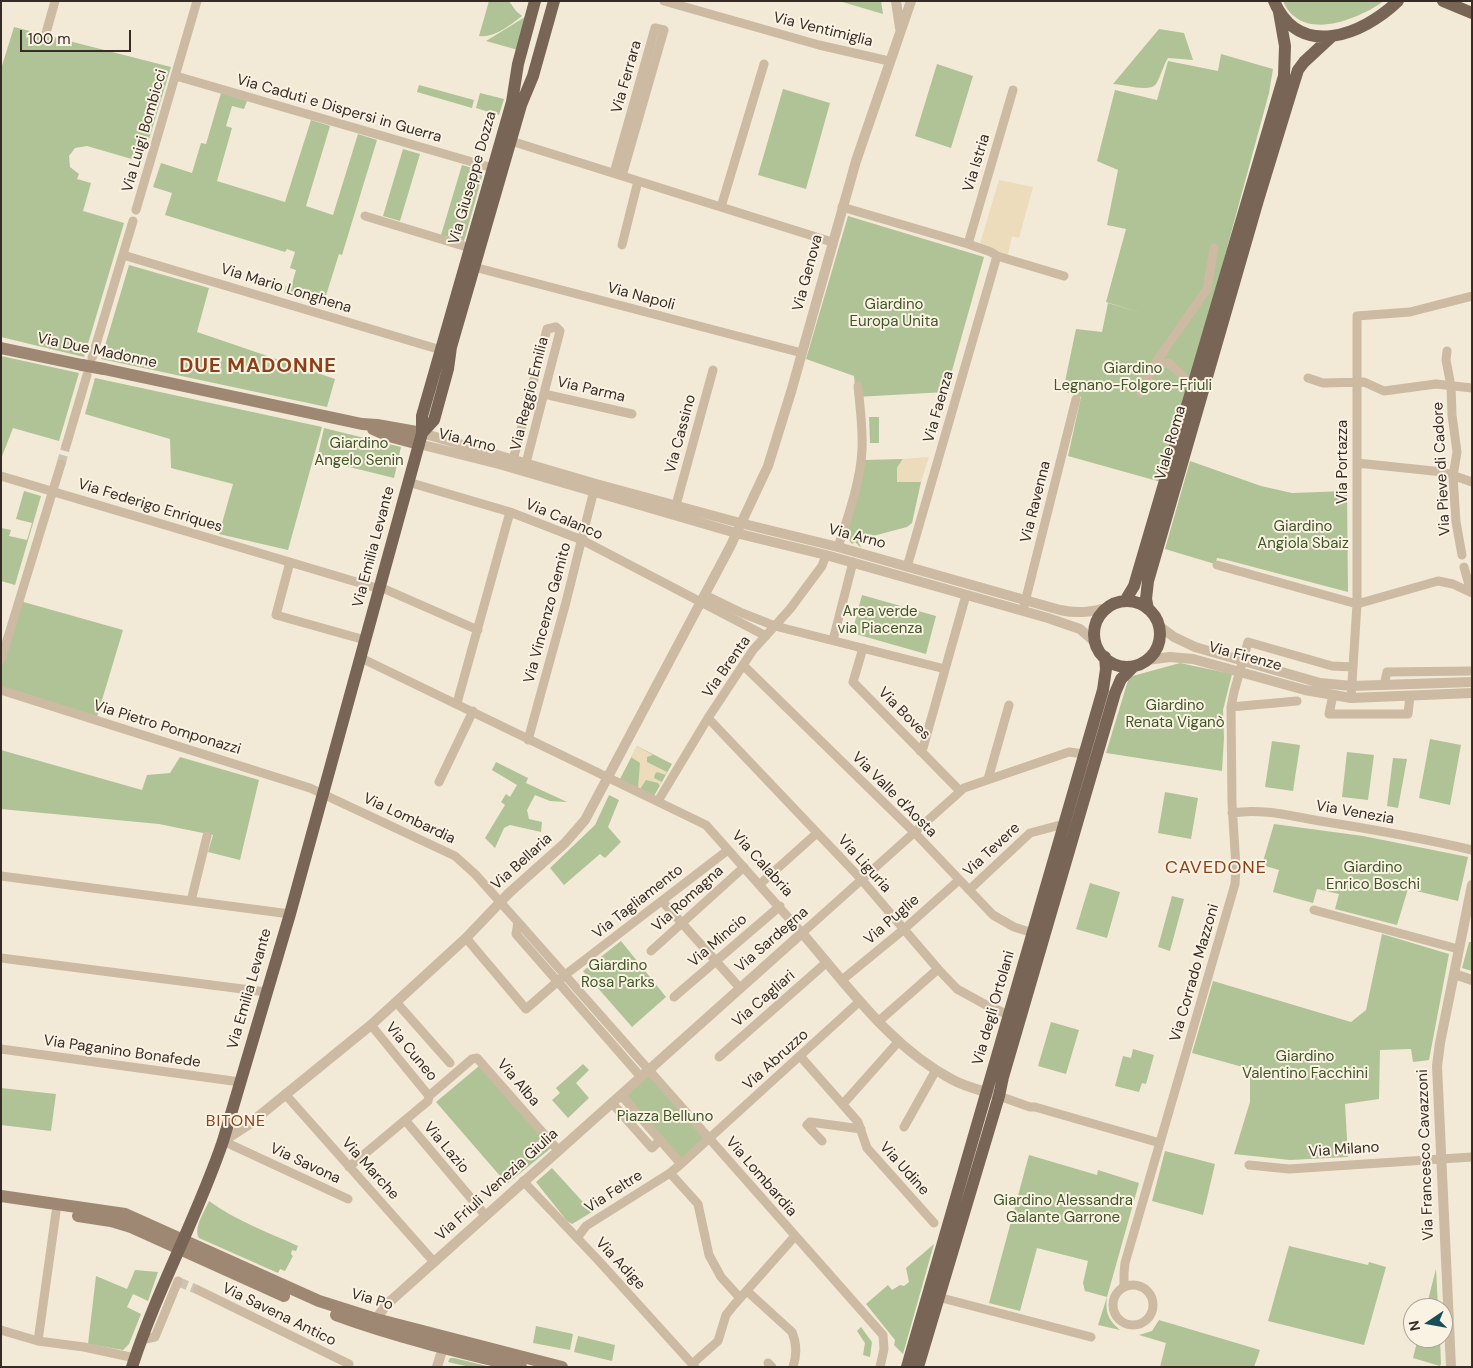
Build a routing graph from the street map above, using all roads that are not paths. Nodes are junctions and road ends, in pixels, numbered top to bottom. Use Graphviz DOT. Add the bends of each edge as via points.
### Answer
graph roads {
  1 [pos="55,1"];
  2 [pos="197,1"];
  3 [pos="664,1"];
  4 [pos="896,1"];
  5 [pos="911,1"];
  6 [pos="1398,1"];
  7 [pos="1443,1"];
  8 [pos="1464,1"];
  9 [pos="534,2"];
  10 [pos="554,4"];
  11 [pos="1472,5"];
  12 [pos="1277,7"];
  13 [pos="1472,13"];
  14 [pos="900,29"];
  15 [pos="46,33"];
  16 [pos="1331,37"];
  17 [pos="889,61"];
  18 [pos="764,64"];
  19 [pos="176,76"];
  20 [pos="1014,90"];
  21 [pos="511,141"];
  22 [pos="493,168"];
  23 [pos="618,175"];
  24 [pos="638,181"];
  25 [pos="1253,198"];
  26 [pos="721,207"];
  27 [pos="842,207"];
  28 [pos="136,210"];
  29 [pos="365,216"];
  30 [pos="133,221"];
  31 [pos="832,242"];
  32 [pos="968,244"];
  33 [pos="622,245"];
  34 [pos="470,248"];
  35 [pos="1214,248"];
  36 [pos="123,255"];
  37 [pos="997,256"];
  38 [pos="474,267"];
  39 [pos="1064,276"];
  40 [pos="1472,296"];
  41 [pos="1,348"];
  42 [pos="1447,351"];
  43 [pos="443,353"];
  44 [pos="802,353"];
  45 [pos="1154,365"];
  46 [pos="87,366"];
  47 [pos="713,370"];
  48 [pos="1308,378"];
  49 [pos="1357,382"];
  50 [pos="858,386"];
  51 [pos="1193,386"];
  52 [pos="1451,386"];
  53 [pos="1472,388"];
  54 [pos="1141,393"];
  55 [pos="544,394"];
  56 [pos="1076,399"];
  57 [pos="632,414"];
  58 [pos="421,439"];
  59 [pos="66,446"];
  60 [pos="514,460"];
  61 [pos="526,463"];
  62 [pos="1357,463"];
  63 [pos="61,464"];
  64 [pos="1,476"];
  65 [pos="1453,476"];
  66 [pos="408,482"];
  67 [pos="1472,482"];
  68 [pos="595,488"];
  69 [pos="54,491"];
  70 [pos="676,505"];
  71 [pos="510,512"];
  72 [pos="738,528"];
  73 [pos="582,540"];
  74 [pos="838,547"];
  75 [pos="826,555"];
  76 [pos="1462,555"];
  77 [pos="290,562"];
  78 [pos="853,562"];
  79 [pos="1217,565"];
  80 [pos="908,567"];
  81 [pos="1464,567"];
  82 [pos="380,588"];
  83 [pos="1471,592"];
  84 [pos="966,594"];
  85 [pos="702,599"];
  86 [pos="1126,601"];
  87 [pos="1357,604"];
  88 [pos="1024,605"];
  89 [pos="1109,607"];
  90 [pos="1148,609"];
  91 [pos="775,626"];
  92 [pos="1159,626"];
  93 [pos="478,630"];
  94 [pos="766,636"];
  95 [pos="366,640"];
  96 [pos="833,640"];
  97 [pos="1096,643"];
  98 [pos="863,648"];
  99 [pos="1105,657"];
  100 [pos="361,658"];
  101 [pos="1,660"];
  102 [pos="1147,660"];
  103 [pos="743,665"];
  104 [pos="1134,666"];
  105 [pos="1241,666"];
  106 [pos="945,668"];
  107 [pos="1353,668"];
  108 [pos="1472,671"];
  109 [pos="1472,682"];
  110 [pos="1384,685"];
  111 [pos="1352,686"];
  112 [pos="1,690"];
  113 [pos="1472,694"];
  114 [pos="1333,695"];
  115 [pos="1410,696"];
  116 [pos="1351,698"];
  117 [pos="1297,701"];
  118 [pos="457,703"];
  119 [pos="1009,705"];
  120 [pos="1232,706"];
  121 [pos="473,711"];
  122 [pos="708,718"];
  123 [pos="528,740"];
  124 [pos="920,751"];
  125 [pos="1084,754"];
  126 [pos="608,777"];
  127 [pos="988,779"];
  128 [pos="439,782"];
  129 [pos="960,792"];
  130 [pos="322,794"];
  131 [pos="658,801"];
  132 [pos="1232,813"];
  133 [pos="1064,824"];
  134 [pos="914,832"];
  135 [pos="817,833"];
  136 [pos="207,836"];
  137 [pos="728,850"];
  138 [pos="1472,850"];
  139 [pos="744,867"];
  140 [pos="1,876"];
  141 [pos="861,880"];
  142 [pos="959,880"];
  143 [pos="760,884"];
  144 [pos="1472,885"];
  145 [pos="969,890"];
  146 [pos="192,901"];
  147 [pos="662,901"];
  148 [pos="500,902"];
  149 [pos="780,906"];
  150 [pos="1314,910"];
  151 [pos="290,914"];
  152 [pos="681,923"];
  153 [pos="903,930"];
  154 [pos="802,933"];
  155 [pos="1033,933"];
  156 [pos="466,938"];
  157 [pos="1458,949"];
  158 [pos="651,951"];
  159 [pos="1,958"];
  160 [pos="716,961"];
  161 [pos="827,962"];
  162 [pos="938,970"];
  163 [pos="1454,974"];
  164 [pos="562,978"];
  165 [pos="842,980"];
  166 [pos="1472,980"];
  167 [pos="740,988"];
  168 [pos="266,992"];
  169 [pos="674,997"];
  170 [pos="396,1002"];
  171 [pos="860,1002"];
  172 [pos="1009,1015"];
  173 [pos="879,1021"];
  174 [pos="371,1025"];
  175 [pos="899,1041"];
  176 [pos="1,1049"];
  177 [pos="800,1056"];
  178 [pos="720,1057"];
  179 [pos="450,1063"];
  180 [pos="936,1070"];
  181 [pos="645,1073"];
  182 [pos="240,1082"];
  183 [pos="285,1094"];
  184 [pos="993,1094"];
  185 [pos="621,1095"];
  186 [pos="429,1096"];
  187 [pos="612,1103"];
  188 [pos="843,1104"];
  189 [pos="405,1120"];
  190 [pos="904,1127"];
  191 [pos="861,1129"];
  192 [pos="710,1139"];
  193 [pos="660,1140"];
  194 [pos="223,1141"];
  195 [pos="822,1141"];
  196 [pos="1160,1143"];
  197 [pos="558,1150"];
  198 [pos="1472,1157"];
  199 [pos="1441,1158"];
  200 [pos="680,1164"];
  201 [pos="1249,1165"];
  202 [pos="349,1167"];
  203 [pos="670,1173"];
  204 [pos="523,1181"];
  205 [pos="1,1196"];
  206 [pos="348,1199"];
  207 [pos="1,1205"];
  208 [pos="56,1212"];
  209 [pos="486,1216"];
  210 [pos="934,1223"];
  211 [pos="795,1236"];
  212 [pos="577,1238"];
  213 [pos="180,1244"];
  214 [pos="434,1262"];
  215 [pos="1124,1287"];
  216 [pos="198,1290"];
  217 [pos="748,1291"];
  218 [pos="938,1297"];
  219 [pos="740,1298"];
  220 [pos="374,1324"];
  221 [pos="1,1330"];
  222 [pos="1091,1338"];
  223 [pos="38,1340"];
  224 [pos="444,1343"];
  225 [pos="133,1363"];
  226 [pos="350,1364"];
  227 [pos="694,1365"];
  228 [pos="437,1367"];
  229 [pos="521,1367"];
  230 [pos="562,1367"];
  231 [pos="793,1367"];
  232 [pos="880,1367"];
  233 [pos="908,1367"];
  234 [pos="918,1367"];
  235 [pos="1451,1367"];
  1 -- 15 [label="street"];
  2 -- 19 [label="street, Via Luigi Bombicci"];
  3 -- 17 [label="street, Via Ventimiglia" via="819,46"];
  4 -- 14 [label="street, Via Genova"];
  5 -- 14 [label="street, Via Genova"];
  6 -- 16 [label="main road" via="1365,24"];
  7 -- 13 [label="main road"];
  8 -- 11 [label="main road"];
  9 -- 10 [label="street"];
  9 -- 22 [label="main road, Via Giuseppe Dozza" via="512,102"];
  10 -- 21 [label="main road, Via Giuseppe Dozza"];
  12 -- 16 [label="main road" via="1294,29"];
  12 -- 25 [label="main road, Viale Roma" via="1285,46 1284,76"];
  14 -- 17 [label="street, Via Genova"];
  16 -- 25 [label="main road, Viale Roma" via="1298,70"];
  17 -- 27 [label="street, Via Genova"];
  18 -- 26 [label="street"];
  19 -- 22 [label="street, Via Caduti e Dispersi in Guerra"];
  19 -- 28 [label="street, Via Luigi Bombicci"];
  20 -- 32 [label="street, Via Istria"];
  21 -- 23 [label="street"];
  21 -- 38 [label="main road, Via Giuseppe Dozza"];
  22 -- 34 [label="main road, Via Giuseppe Dozza"];
  23 -- 23 [label="street, Via Ferrara" via="664,30 655,28"];
  23 -- 24 [label="street"];
  24 -- 26 [label="street"];
  24 -- 33 [label="street"];
  25 -- 51 [label="main road, Viale Roma"];
  25 -- 90 [label="main road, Viale Roma" via="1148,580"];
  26 -- 31 [label="street"];
  27 -- 31 [label="street, Via Genova"];
  27 -- 32 [label="street"];
  29 -- 34 [label="street"];
  30 -- 36 [label="street"];
  31 -- 44 [label="street, Via Genova"];
  32 -- 37 [label="street"];
  34 -- 43 [label="main road, Via Giuseppe Dozza"];
  35 -- 45 [label="street" via="1207,289"];
  36 -- 43 [label="street, Via Mario Longhena"];
  36 -- 46 [label="street"];
  37 -- 39 [label="street"];
  37 -- 80 [label="street, Via Faenza"];
  38 -- 43 [label="main road, Via Giuseppe Dozza"];
  38 -- 44 [label="street, Via Napoli"];
  40 -- 49 [label="street, Via Portazza" via="1410,312 1358,316"];
  41 -- 46 [label="main road, Via Due Madonne"];
  42 -- 52 [label="street, Via Pieve di Cadore"];
  43 -- 58 [label="main road, Via Giuseppe Dozza" via="422,416"];
  43 -- 58 [label="main road, Via Giuseppe Dozza" via="448,369 434,420"];
  44 -- 72 [label="street, Via Genova" via="773,452"];
  45 -- 51 [label="street, Viale Roma" via="1169,363"];
  45 -- 54 [label="street"];
  46 -- 58 [label="main road, Via Due Madonne, bridge" via="377,425"];
  46 -- 59 [label="street"];
  47 -- 70 [label="street, Via Cassino"];
  48 -- 49 [label="street" via="1323,383"];
  49 -- 52 [label="street" via="1369,383 1384,391 1436,384"];
  49 -- 62 [label="street, Via Portazza"];
  50 -- 74 [label="street" via="862,450"];
  51 -- 86 [label="main road, Viale Roma" via="1134,586"];
  52 -- 53 [label="street"];
  52 -- 65 [label="street, Via Pieve di Cadore" via="1457,452"];
  55 -- 57 [label="street, Via Parma"];
  55 -- 60 [label="street, Via Reggio Emilia" via="560,331 556,327 547,329"];
  55 -- 61 [label="street, Via Reggio Emilia"];
  56 -- 88 [label="street, Via Ravenna"];
  58 -- 60 [label="street, Via Arno"];
  58 -- 66 [label="main road, Via Emilia Levante"];
  58 -- 68 [label="street, Via Arno" via="499,464"];
  60 -- 61 [label="street, Via Arno"];
  61 -- 68 [label="street, Via Arno"];
  62 -- 65 [label="street" via="1443,472"];
  62 -- 87 [label="street, Via Portazza"];
  63 -- 69 [label="street"];
  64 -- 69 [label="street, Via Federigo Enriques"];
  65 -- 67 [label="street"];
  65 -- 76 [label="street, Via Pieve di Cadore"];
  66 -- 71 [label="street, Via Calanco"];
  66 -- 82 [label="main road, Via Emilia Levante"];
  68 -- 70 [label="street, Via Arno"];
  68 -- 72 [label="street, Via Arno"];
  68 -- 73 [label="street, Via Vincenzo Gemito"];
  69 -- 77 [label="street, Via Federigo Enriques"];
  69 -- 101 [label="street"];
  70 -- 72 [label="street, Via Arno"];
  71 -- 73 [label="street, Via Calanco"];
  71 -- 93 [label="street"];
  72 -- 74 [label="street, Via Arno"];
  72 -- 75 [label="street, Via Arno"];
  72 -- 85 [label="street, Via Bellaria"];
  73 -- 85 [label="street, Via Calanco"];
  73 -- 123 [label="street, Via Vincenzo Gemito"];
  74 -- 80 [label="street, Via Arno"];
  75 -- 78 [label="street, Via Arno"];
  75 -- 91 [label="street, Via Brenta" via="822,566"];
  77 -- 82 [label="street, Via Federigo Enriques"];
  77 -- 95 [label="street" via="276,615"];
  78 -- 84 [label="street, Via Arno"];
  78 -- 96 [label="street"];
  79 -- 87 [label="street"];
  80 -- 88 [label="street, Via Arno"];
  81 -- 83 [label="street"];
  82 -- 93 [label="street, Via Federigo Enriques"];
  82 -- 95 [label="main road, Via Emilia Levante"];
  83 -- 87 [label="street" via="1438,581"];
  84 -- 88 [label="street, Via Arno"];
  84 -- 106 [label="street"];
  85 -- 91 [label="street"];
  85 -- 94 [label="street"];
  85 -- 126 [label="street, Via Bellaria"];
  86 -- 89 [label="main road"];
  86 -- 90 [label="main road"];
  87 -- 107 [label="street, Via Portazza"];
  88 -- 89 [label="street, Via Arno" via="1074,613"];
  88 -- 97 [label="street, Via Arno" via="1080,629"];
  89 -- 97 [label="main road" via="1098,619"];
  90 -- 92 [label="main road"];
  91 -- 94 [label="street, Via Brenta"];
  91 -- 96 [label="street"];
  92 -- 102 [label="main road" via="1159,643"];
  92 -- 105 [label="street, Via Firenze" via="1184,642"];
  93 -- 118 [label="street"];
  94 -- 103 [label="street, Via Brenta"];
  95 -- 100 [label="main road, Via Emilia Levante"];
  96 -- 98 [label="street"];
  97 -- 99 [label="main road"];
  98 -- 106 [label="street"];
  98 -- 124 [label="street, Via Boves" via="853,682"];
  99 -- 104 [label="main road" via="1118,665"];
  99 -- 125 [label="main road, Via degli Ortolani" via="1106,679"];
  100 -- 118 [label="street, Via Calabria"];
  100 -- 130 [label="main road, Via Emilia Levante"];
  102 -- 104 [label="main road"];
  102 -- 105 [label="street, Via Firenze" via="1179,657"];
  103 -- 122 [label="street, Via Brenta"];
  103 -- 134 [label="street, Via Valle d'Aosta"];
  104 -- 184 [label="main road, Via degli Ortolani" via="1125,673 1115,693 1003,1077"];
  105 -- 107 [label="street, Via Firenze" via="1248,642 1332,666"];
  105 -- 111 [label="street, Via Firenze"];
  105 -- 114 [label="street, Via Firenze" via="1305,690"];
  105 -- 120 [label="street, Via Corrado Mazzoni"];
  106 -- 124 [label="street"];
  107 -- 111 [label="street, Via Portazza"];
  108 -- 110 [label="street" via="1388,672"];
  109 -- 110 [label="street, Via Firenze"];
  110 -- 111 [label="street, Via Firenze"];
  111 -- 116 [label="street, Via Portazza"];
  112 -- 130 [label="street, Via Pietro Pomponazzi"];
  113 -- 115 [label="street, Via Firenze"];
  114 -- 115 [label="street" via="1330,714 1408,714"];
  114 -- 116 [label="street, Via Firenze"];
  115 -- 116 [label="street, Via Firenze"];
  117 -- 120 [label="street"];
  118 -- 121 [label="street, Via Calabria"];
  119 -- 127 [label="street"];
  120 -- 132 [label="street, Via Corrado Mazzoni"];
  121 -- 123 [label="street, Via Calabria"];
  121 -- 128 [label="street"];
  122 -- 131 [label="street, Via Brenta"];
  122 -- 135 [label="street, Via Liguria"];
  123 -- 126 [label="street, Via Calabria"];
  124 -- 129 [label="street, Via Boves"];
  125 -- 127 [label="street, Via Sardegna" via="1069,752"];
  125 -- 133 [label="main road, Via degli Ortolani"];
  126 -- 131 [label="street, Via Calabria"];
  126 -- 148 [label="street, Via Bellaria" via="577,830"];
  127 -- 129 [label="street, Via Sardegna"];
  129 -- 134 [label="street, Via Sardegna"];
  130 -- 148 [label="street, Via Lombardia" via="455,856"];
  130 -- 151 [label="main road, Via Emilia Levante"];
  131 -- 137 [label="street, Via Calabria" via="706,825"];
  132 -- 138 [label="street, Via Venezia" via="1276,813"];
  132 -- 196 [label="street, Via Corrado Mazzoni" via="1236,884"];
  133 -- 145 [label="street, Via Tevere" via="1030,833"];
  133 -- 155 [label="main road, Via degli Ortolani"];
  134 -- 141 [label="street, Via Sardegna"];
  134 -- 142 [label="street, Via Valle d'Aosta"];
  135 -- 141 [label="street, Via Liguria"];
  135 -- 143 [label="street"];
  136 -- 146 [label="street"];
  137 -- 139 [label="street, Via Calabria"];
  137 -- 147 [label="street, Via Tagliamento"];
  139 -- 143 [label="street, Via Calabria"];
  139 -- 152 [label="street, Via Romagna"];
  140 -- 146 [label="street"];
  141 -- 153 [label="street, Via Liguria"];
  141 -- 154 [label="street, Via Sardegna"];
  142 -- 145 [label="street, Via Valle d'Aosta"];
  142 -- 153 [label="street, Via Puglie"];
  143 -- 149 [label="street, Via Calabria"];
  144 -- 157 [label="street, Via Francesco Cavazzoni"];
  145 -- 155 [label="street, Via Valle d'Aosta" via="993,915"];
  146 -- 151 [label="street"];
  147 -- 152 [label="street"];
  147 -- 164 [label="street, Via Tagliamento"];
  148 -- 156 [label="street, Via Bellaria"];
  148 -- 164 [label="street, Via Lombardia" via="518,922 516,934"];
  149 -- 154 [label="street, Via Calabria"];
  149 -- 160 [label="street, Via Mincio"];
  150 -- 157 [label="street"];
  151 -- 168 [label="main road, Via Emilia Levante"];
  152 -- 158 [label="street, Via Romagna"];
  152 -- 160 [label="street"];
  153 -- 162 [label="street, Via Liguria"];
  153 -- 165 [label="street, Via Puglie"];
  154 -- 161 [label="street, Via Calabria"];
  154 -- 167 [label="street, Via Sardegna"];
  155 -- 172 [label="main road, Via degli Ortolani"];
  156 -- 164 [label="street" via="526,1009"];
  156 -- 170 [label="street, Via Bellaria"];
  157 -- 163 [label="street, Via Francesco Cavazzoni"];
  159 -- 168 [label="street"];
  160 -- 167 [label="street"];
  160 -- 169 [label="street, Via Mincio"];
  161 -- 165 [label="street, Via Calabria"];
  161 -- 178 [label="street, Via Cagliari"];
  162 -- 172 [label="street, Via Liguria" via="957,989"];
  162 -- 173 [label="street"];
  163 -- 166 [label="street"];
  163 -- 199 [label="street, Via Francesco Cavazzoni" via="1437,1066"];
  164 -- 181 [label="street, Via Lombardia"];
  165 -- 171 [label="street, Via Calabria"];
  167 -- 181 [label="street, Via Sardegna"];
  168 -- 182 [label="main road, Via Emilia Levante"];
  170 -- 174 [label="street, Via Bellaria"];
  170 -- 179 [label="street"];
  171 -- 173 [label="street, Via Calabria"];
  171 -- 177 [label="street, Via Abruzzo"];
  172 -- 184 [label="main road, Via degli Ortolani"];
  173 -- 175 [label="street, Via Calabria"];
  174 -- 183 [label="street, Via Bellaria"];
  174 -- 186 [label="street, Via Cuneo"];
  175 -- 180 [label="street, Via Calabria"];
  175 -- 188 [label="street"];
  176 -- 182 [label="street, Via Paganino Bonafede"];
  177 -- 188 [label="street, Via Udine"];
  177 -- 192 [label="street, Via Abruzzo"];
  180 -- 184 [label="street, Via Calabria" via="955,1081"];
  180 -- 190 [label="street"];
  181 -- 185 [label="street, Via Friuli Venezia Giulia"];
  181 -- 192 [label="street, Via Lombardia"];
  182 -- 194 [label="main road, Via Emilia Levante"];
  183 -- 194 [label="street, Via Bellaria"];
  183 -- 202 [label="street, Via Marche"];
  184 -- 196 [label="street"];
  184 -- 218 [label="main road, Via degli Ortolani"];
  184 -- 233 [label="main road, Via degli Ortolani"];
  185 -- 187 [label="street, Via Friuli Venezia Giulia"];
  185 -- 193 [label="street"];
  186 -- 189 [label="street" via="428,1101"];
  186 -- 197 [label="street, Via Alba" via="472,1059 478,1058"];
  187 -- 193 [label="street" via="652,1148"];
  187 -- 197 [label="street, Via Friuli Venezia Giulia"];
  188 -- 191 [label="street, Via Udine"];
  189 -- 202 [label="street"];
  189 -- 209 [label="street, Via Lazio"];
  191 -- 195 [label="street" via="810,1122 806,1125"];
  191 -- 210 [label="street, Via Udine" via="867,1148"];
  192 -- 200 [label="street"];
  192 -- 211 [label="street, Via Lombardia"];
  193 -- 200 [label="street"];
  194 -- 206 [label="street, Via Savona"];
  194 -- 213 [label="main road, Via Emilia Levante"];
  196 -- 215 [label="street, Via Corrado Mazzoni" via="1125,1263"];
  197 -- 204 [label="street, Via Friuli Venezia Giulia"];
  198 -- 199 [label="street, Via Milano"];
  199 -- 201 [label="street, Via Milano" via="1289,1169"];
  199 -- 235 [label="street, Via Francesco Cavazzoni"];
  200 -- 203 [label="street"];
  202 -- 214 [label="street, Via Marche"];
  203 -- 212 [label="street, Via Feltre" via="586,1226"];
  203 -- 219 [label="street" via="698,1204 709,1255 721,1277"];
  204 -- 209 [label="street, Via Friuli Venezia Giulia"];
  204 -- 212 [label="street, Via Adige"];
  205 -- 213 [label="main road" via="125,1214"];
  207 -- 208 [label="main road"];
  208 -- 213 [label="main road" via="121,1224"];
  208 -- 223 [label="street"];
  209 -- 214 [label="street, Via Friuli Venezia Giulia"];
  211 -- 217 [label="street"];
  211 -- 232 [label="street, Via Lombardia" via="883,1335"];
  212 -- 227 [label="street, Via Adige"];
  213 -- 220 [label="main road, Via Po"];
  213 -- 225 [label="main road, Via Emilia Levante" via="174,1279 141,1340"];
  214 -- 220 [label="street, Via Friuli Venezia Giulia" via="386,1305"];
  215 -- 215 [label="street, Via Corrado Mazzoni" via="1113,1301 1118,1318 1134,1325 1145,1321 1152,1312 1150,1294 1141,1286"];
  216 -- 226 [label="street, Via Savena Antico"];
  217 -- 219 [label="street"];
  217 -- 231 [label="street" via="792,1332 796,1357"];
  218 -- 222 [label="street"];
  218 -- 234 [label="main road, Via degli Ortolani"];
  219 -- 227 [label="street" via="726,1316 718,1341"];
  220 -- 224 [label="main road, Via Po"];
  221 -- 223 [label="street"];
  223 -- 225 [label="street" via="84,1347"];
  224 -- 228 [label="street"];
  224 -- 229 [label="main road, Via Po"];
  224 -- 230 [label="main road, Via Po"];
}
